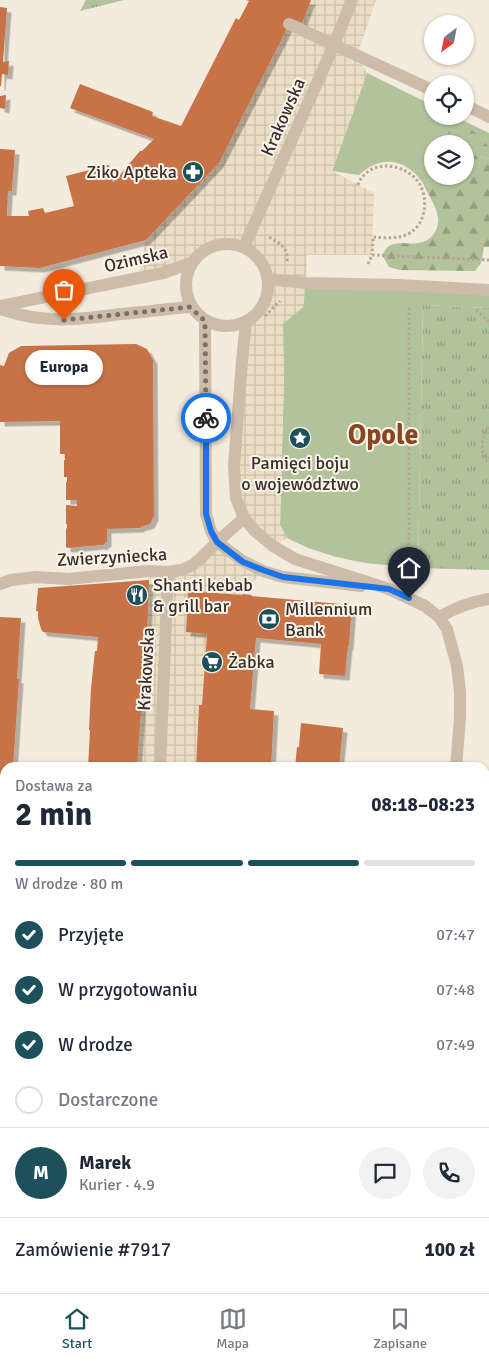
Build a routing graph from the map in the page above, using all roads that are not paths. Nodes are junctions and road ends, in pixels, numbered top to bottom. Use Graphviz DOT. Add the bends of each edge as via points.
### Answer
graph roads {
  1 [pos="352,0"];
  2 [pos="289,24"];
  3 [pos="334,45"];
  4 [pos="424,86"];
  5 [pos="474,109"];
  6 [pos="489,116"];
  7 [pos="244,247"];
  8 [pos="192,263"];
  9 [pos="268,279"];
  10 [pos="489,290"];
  11 [pos="0,307"];
  12 [pos="190,307"];
  13 [pos="205,321"];
  14 [pos="246,322"];
  15 [pos="244,518"];
  16 [pos="217,542"];
  17 [pos="168,572"];
  18 [pos="0,584"];
  19 [pos="389,589"];
  20 [pos="489,599"];
  21 [pos="439,617"];
  22 [pos="160,762"];
  23 [pos="456,762"];
  1 -- 3 [label="street, Krakowska"];
  2 -- 3 [label="street"];
  3 -- 4 [label="street"];
  3 -- 7 [label="street, Krakowska"];
  5 -- 6 [label="street"];
  7 -- 8 [label="street" via="215,245 198,255"];
  7 -- 9 [label="street" via="264,266"];
  8 -- 11 [label="street, Ozimska" via="163,273"];
  8 -- 12 [label="street" via="186,276"];
  9 -- 10 [label="street"];
  9 -- 14 [label="street" via="265,303"];
  11 -- 12 [label="street, Ozimska" via="18,315 64,320"];
  12 -- 13 [label="street"];
  13 -- 14 [label="street" via="218,326"];
  13 -- 16 [label="street" via="206,514"];
  14 -- 15 [label="street" via="234,466 236,498"];
  15 -- 16 [label="street, Zwierzyniecka"];
  15 -- 19 [label="street" via="273,546 295,559"];
  16 -- 17 [label="street, Zwierzyniecka" via="191,566"];
  16 -- 19 [label="street" via="243,562 283,577"];
  17 -- 18 [label="street, Zwierzyniecka" via="68,579 36,577"];
  17 -- 22 [label="street, Krakowska"];
  19 -- 21 [label="street" via="425,606"];
  20 -- 21 [label="street" via="450,610"];
  21 -- 23 [label="street" via="451,642 457,666 460,718"];
}
